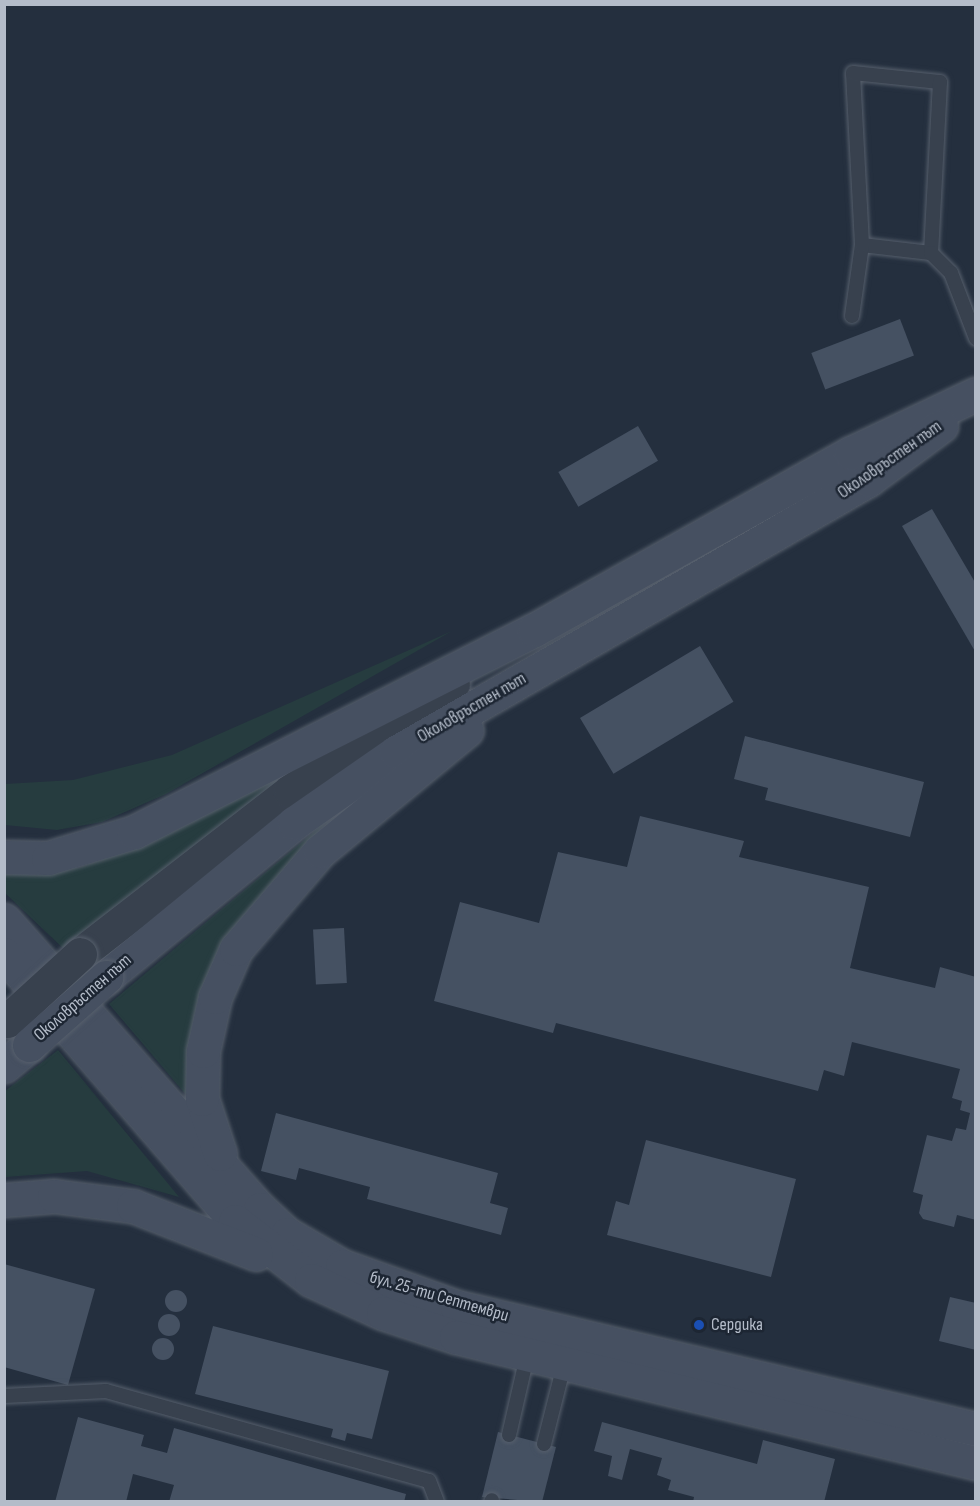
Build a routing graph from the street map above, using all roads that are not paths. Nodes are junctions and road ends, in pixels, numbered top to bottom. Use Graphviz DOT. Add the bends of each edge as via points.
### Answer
graph roads {
  1 [pos="862,245"];
  2 [pos="931,253"];
  3 [pos="852,316"];
  4 [pos="975,338"];
  5 [pos="975,394"];
  6 [pos="975,400"];
  7 [pos="534,630"];
  8 [pos="558,658"];
  9 [pos="4,857"];
  10 [pos="4,920"];
  11 [pos="4,954"];
  12 [pos="6,1022"];
  13 [pos="4,1066"];
  14 [pos="226,1172"];
  15 [pos="4,1200"];
  16 [pos="311,1280"];
  17 [pos="531,1339"];
  18 [pos="568,1348"];
  19 [pos="4,1395"];
  20 [pos="975,1429"];
  21 [pos="508,1435"];
  22 [pos="543,1444"];
  23 [pos="975,1463"];
  24 [pos="437,1502"];
  1 -- 2 [label="lane"];
  1 -- 2 [label="lane" via="853,73 940,82"];
  1 -- 3 [label="lane"];
  2 -- 4 [label="lane" via="951,273"];
  5 -- 7 [label="main road, Околовръстен път" via="851,453"];
  6 -- 8 [label="main road, Околовръстен път" via="868,480"];
  7 -- 9 [label="main road, Околовръстен път" via="134,832 48,858"];
  7 -- 12 [label="street, bridge" via="290,791 80,954"];
  8 -- 13 [label="main road, Околовръстен път, bridge" via="396,752 294,824"];
  8 -- 14 [label="main road" via="320,851 236,949 207,1023 201,1078 208,1122"];
  10 -- 14 [label="main road, бул. 25-ти Септември"];
  11 -- 16 [label="main road, бул. 25-ти Септември" via="236,1221"];
  14 -- 17 [label="main road, бул. 25-ти Септември" via="287,1234 342,1266"];
  15 -- 16 [label="main road" via="54,1196 133,1206 212,1232"];
  16 -- 17 [label="main road, бул. 25-ти Септември" via="403,1320"];
  17 -- 18 [label="main road, бул. 25-ти Септември"];
  17 -- 21 [label="lane"];
  18 -- 20 [label="main road, бул. 25-ти Септември"];
  18 -- 22 [label="lane"];
  18 -- 23 [label="main road, бул. 25-ти Септември"];
  19 -- 24 [label="lane" via="106,1391 429,1480"];
}
